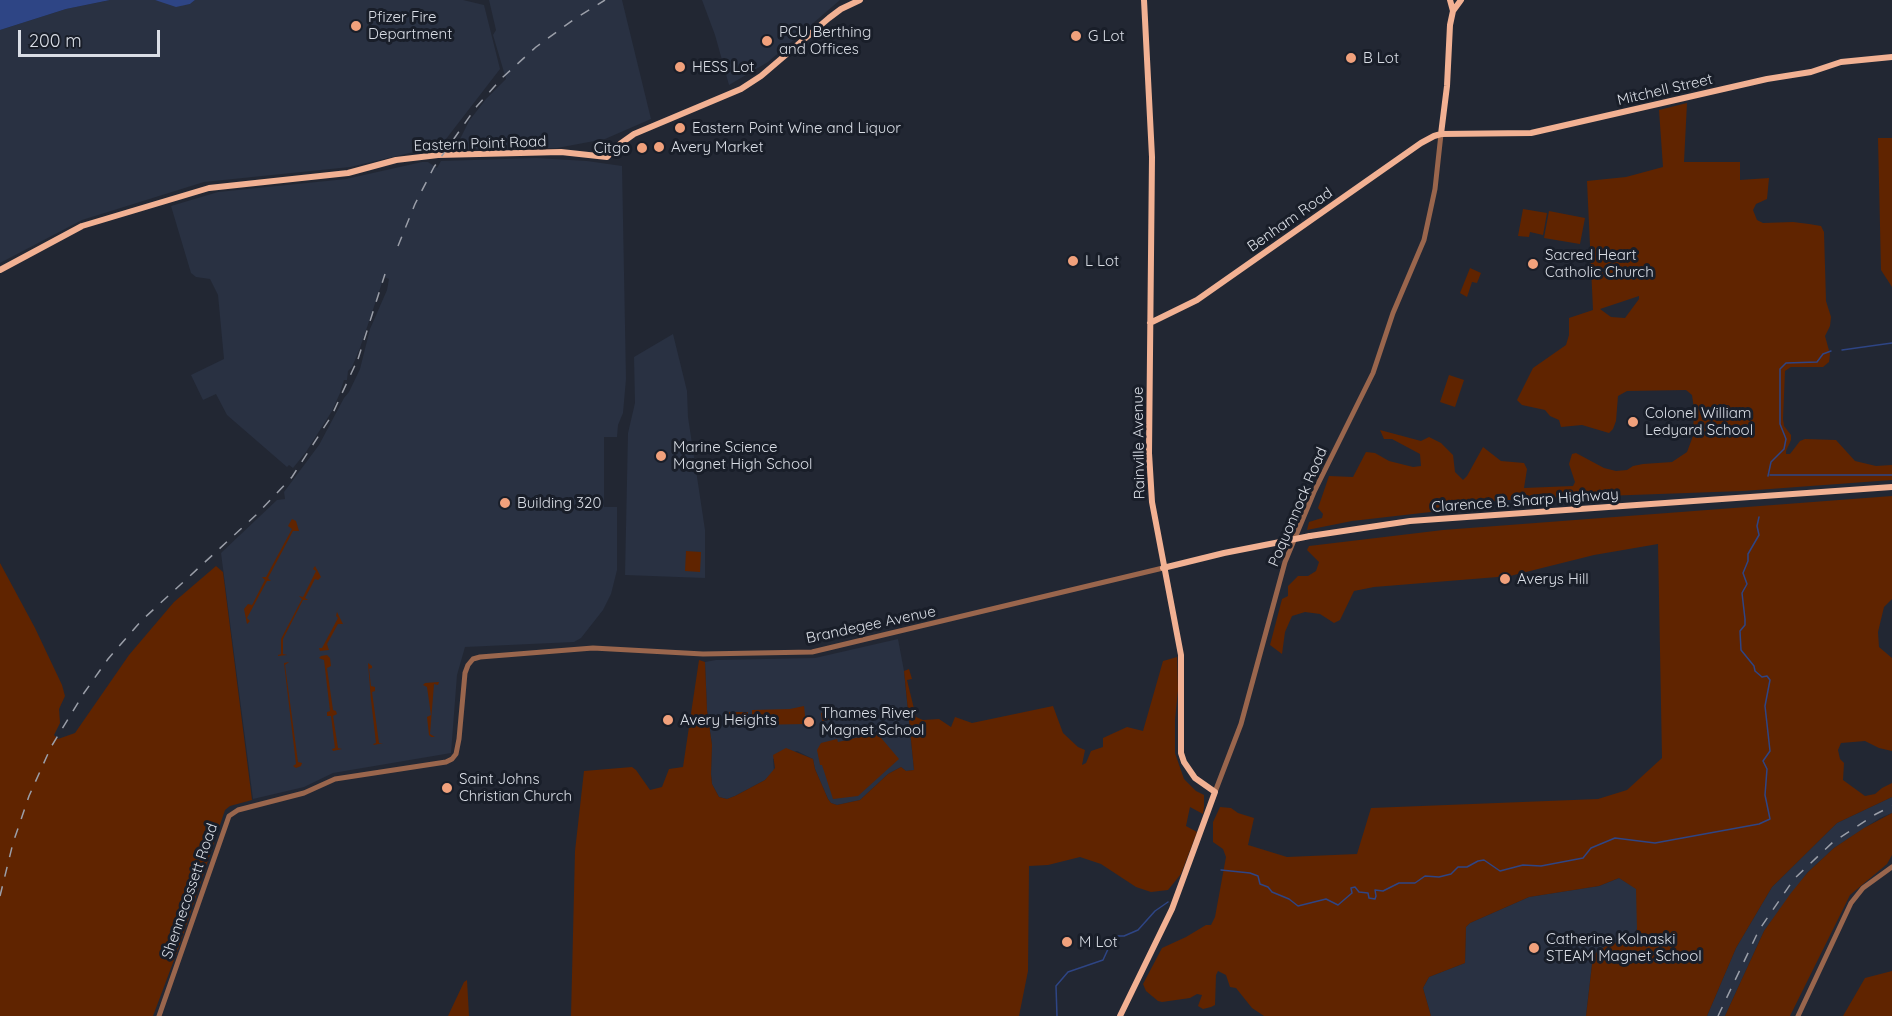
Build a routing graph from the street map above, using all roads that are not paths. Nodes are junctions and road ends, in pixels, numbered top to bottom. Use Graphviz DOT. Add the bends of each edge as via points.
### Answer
graph roads {
  1 [pos="860,0"];
  2 [pos="1144,0"];
  3 [pos="1450,0"];
  4 [pos="1461,0"];
  5 [pos="1453,11"];
  6 [pos="1892,57"];
  7 [pos="1442,134"];
  8 [pos="0,270"];
  9 [pos="1150,323"];
  10 [pos="1892,487"];
  11 [pos="1163,568"];
  12 [pos="577,649"];
  13 [pos="1215,792"];
  14 [pos="1892,867"];
  15 [pos="159,1016"];
  16 [pos="1120,1016"];
  17 [pos="1798,1016"];
  1 -- 8 [label="main road, Eastern Point Road" via="829,18 741,89 634,134 607,157 561,152 438,155 348,172 209,188 82,226"];
  2 -- 9 [label="main road, Rainville Avenue" via="1152,157"];
  3 -- 5 [label="main road"];
  4 -- 5 [label="main road, Poquonnock Road"];
  5 -- 7 [label="main road, Poquonnock Road"];
  6 -- 7 [label="main road, Mitchell Street" via="1841,62 1811,72 1531,133"];
  7 -- 9 [label="main road, Benham Road" via="1421,143 1197,300"];
  7 -- 13 [label="street, Poquonnock Road" via="1424,240 1373,373 1314,492 1285,562 1241,724"];
  9 -- 11 [label="main road, Rainville Avenue" via="1150,472"];
  10 -- 11 [label="main road, Clarence B. Sharp Highway, bridge" via="1410,521 1310,536"];
  11 -- 12 [label="street, Brandegee Avenue" via="812,652 703,654"];
  11 -- 13 [label="main road, Rainville Avenue" via="1181,655 1180,753 1196,778"];
  12 -- 15 [label="street, Shennecossett Road" via="471,661 465,673 458,749 446,762 335,779 304,793 233,812 225,824"];
  13 -- 16 [label="main road, Poquonnock Road" via="1172,909"];
  14 -- 17 [label="street" via="1863,888 1851,903"];
}
